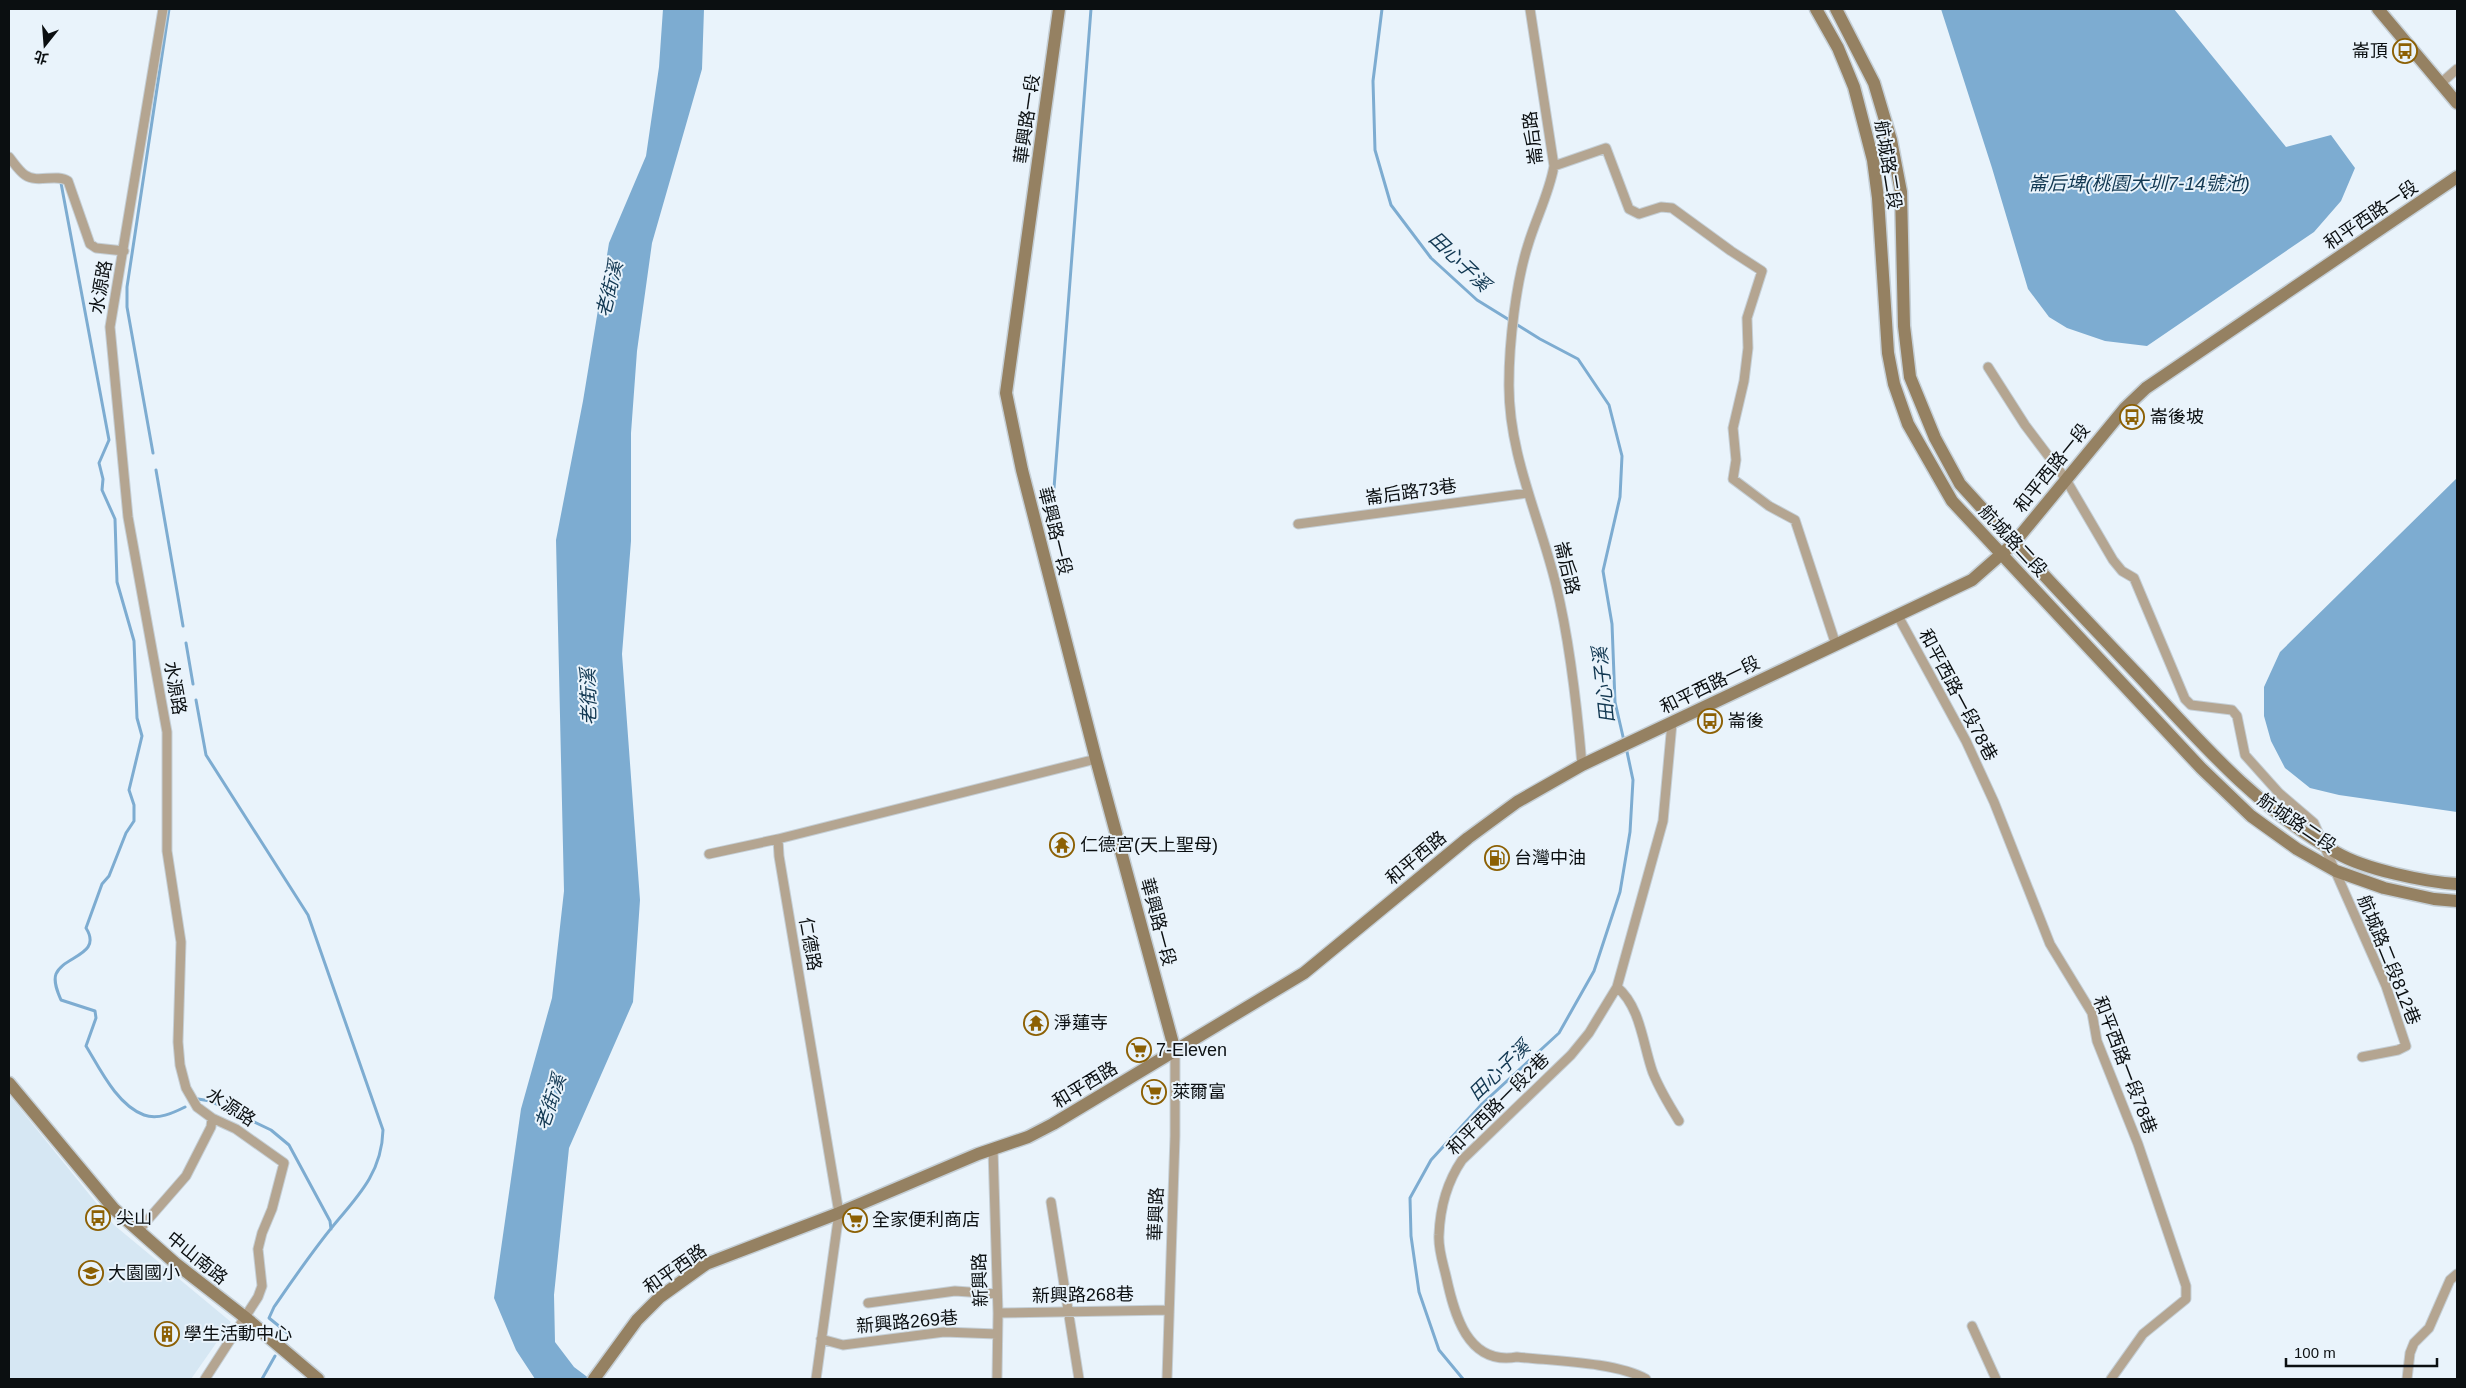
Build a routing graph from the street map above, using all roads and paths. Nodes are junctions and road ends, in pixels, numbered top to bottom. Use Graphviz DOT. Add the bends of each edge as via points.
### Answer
graph roads {
  1 [pos="163,9"];
  2 [pos="1060,9"];
  3 [pos="1530,9"];
  4 [pos="1816,9"];
  5 [pos="1836,9"];
  6 [pos="2378,9"];
  7 [pos="2457,69"];
  8 [pos="2441,83"];
  9 [pos="2457,103"];
  10 [pos="9,157"];
  11 [pos="1554,166"];
  12 [pos="2457,177"];
  13 [pos="124,251"];
  14 [pos="1988,367"];
  15 [pos="2066,479"];
  16 [pos="1528,493"];
  17 [pos="1298,524"];
  18 [pos="2014,543"];
  19 [pos="2001,555"];
  20 [pos="1898,616"];
  21 [pos="1836,645"];
  22 [pos="1672,723"];
  23 [pos="1603,755"];
  24 [pos="1096,759"];
  25 [pos="1582,765"];
  26 [pos="778,839"];
  27 [pos="2324,845"];
  28 [pos="709,854"];
  29 [pos="2336,871"];
  30 [pos="2457,884"];
  31 [pos="2457,901"];
  32 [pos="1617,988"];
  33 [pos="1175,1051"];
  34 [pos="2362,1057"];
  35 [pos="9,1083"];
  36 [pos="212,1118"];
  37 [pos="1679,1121"];
  38 [pos="993,1149"];
  39 [pos="1051,1202"];
  40 [pos="839,1213"];
  41 [pos="138,1231"];
  42 [pos="2457,1274"];
  43 [pos="997,1294"];
  44 [pos="868,1303"];
  45 [pos="1169,1310"];
  46 [pos="1070,1312"];
  47 [pos="998,1313"];
  48 [pos="246,1318"];
  49 [pos="1972,1326"];
  50 [pos="997,1334"];
  51 [pos="821,1339"];
  52 [pos="205,1379"];
  53 [pos="318,1379"];
  54 [pos="594,1379"];
  55 [pos="816,1379"];
  56 [pos="997,1379"];
  57 [pos="1079,1379"];
  58 [pos="1167,1379"];
  59 [pos="1646,1379"];
  60 [pos="1996,1379"];
  61 [pos="2112,1379"];
  62 [pos="2407,1379"];
  1 -- 13 [label="street, 水源路"];
  2 -- 24 [label="street, 華興路一段" via="1006,393 1022,470"];
  3 -- 11 [label="street, 崙后路"];
  4 -- 19 [label="street, 航城路二段" via="1838,48 1854,87 1873,160 1888,353 1894,384 1908,424 1952,500"];
  5 -- 18 [label="street, 航城路二段" via="1874,83 1891,140 1901,192 1904,326 1910,378 1935,438 1960,484"];
  6 -- 8 [label="street"];
  7 -- 8 [label="street"];
  8 -- 9 [label="street"];
  10 -- 13 [label="street" via="25,176 42,180 63,177 68,181 90,244 96,248"];
  11 -- 16 [label="street, 崙后路" via="1551,184 1527,245 1517,289 1509,382 1510,415"];
  11 -- 21 [label="street" via="1606,148 1629,210 1639,214 1662,207 1672,208 1762,271 1747,318 1744,381 1733,428 1736,460 1733,479 1769,506 1796,520"];
  12 -- 15 [label="street, 和平西路一段" via="2146,388 2124,408"];
  13 -- 36 [label="street, 水源路" via="110,327 128,517 167,732 167,851 181,942 180,1065 190,1098 196,1107"];
  14 -- 15 [label="street" via="2025,425"];
  15 -- 18 [label="street, 和平西路一段"];
  15 -- 27 [label="street, 航城路二段812巷" via="2113,560 2134,578 2185,699 2192,706 2232,710 2237,716 2245,756 2279,793 2314,823"];
  16 -- 17 [label="street, 崙后路73巷"];
  16 -- 25 [label="street, 崙后路" via="1557,586"];
  18 -- 19 [label="street, 和平西路一段"];
  18 -- 27 [label="street, 航城路二段" via="2215,758 2261,802"];
  19 -- 20 [label="street, 和平西路一段" via="1972,580"];
  19 -- 29 [label="street, 航城路二段" via="2201,768 2251,816 2297,849"];
  20 -- 21 [label="street, 和平西路一段"];
  20 -- 61 [label="street, 和平西路一段78巷" via="1966,742 1994,802 2050,944 2092,1013 2097,1041 2138,1144 2186,1286 2186,1299 2143,1334"];
  21 -- 22 [label="street, 和平西路一段"];
  22 -- 23 [label="street, 和平西路一段"];
  22 -- 32 [label="street, 和平西路一段2巷" via="1663,820"];
  23 -- 25 [label="street, 和平西路"];
  24 -- 26 [label="street"];
  24 -- 33 [label="street, 華興路一段"];
  25 -- 33 [label="street, 和平西路" via="1517,802 1468,838 1304,973"];
  26 -- 28 [label="street"];
  26 -- 40 [label="street, 仁德路"];
  27 -- 29 [label="street, 航城路二段812巷"];
  27 -- 30 [label="street, 航城路二段" via="2339,854 2392,873"];
  29 -- 31 [label="street, 航城路二段" via="2384,888"];
  29 -- 34 [label="street, 航城路二段812巷" via="2386,986 2406,1046"];
  32 -- 37 [label="street" via="1626,994 1642,1031 1660,1090"];
  32 -- 59 [label="street, 和平西路一段2巷" via="1571,1055 1462,1160 1447,1188 1438,1236 1452,1306 1459,1324 1471,1342 1487,1354 1606,1367"];
  33 -- 38 [label="street, 和平西路" via="1053,1124"];
  33 -- 45 [label="street, 華興路"];
  35 -- 41 [label="street, 中山南路" via="114,1208"];
  36 -- 41 [label="street" via="211,1127 186,1176"];
  36 -- 48 [label="street, 水源路" via="236,1129 284,1163 258,1249 262,1286"];
  38 -- 40 [label="street, 和平西路"];
  38 -- 43 [label="street, 新興路"];
  39 -- 46 [label="street"];
  40 -- 51 [label="street, 仁德路"];
  40 -- 54 [label="street, 和平西路" via="706,1264 660,1297 637,1320"];
  41 -- 48 [label="street, 中山南路"];
  42 -- 62 [label="street" via="2450,1280 2429,1328 2414,1343"];
  43 -- 44 [label="street" via="955,1291"];
  43 -- 47 [label="street, 新興路"];
  45 -- 46 [label="street, 新興路268巷"];
  45 -- 58 [label="street, 華興路"];
  46 -- 47 [label="street, 新興路268巷"];
  46 -- 57 [label="street"];
  47 -- 50 [label="street, 新興路"];
  48 -- 52 [label="street"];
  48 -- 53 [label="street, 中山南路"];
  49 -- 60 [label="street"];
  50 -- 51 [label="street, 新興路269巷" via="944,1332 843,1345"];
  50 -- 56 [label="street, 新興路"];
  51 -- 55 [label="street, 仁德路"];
}
